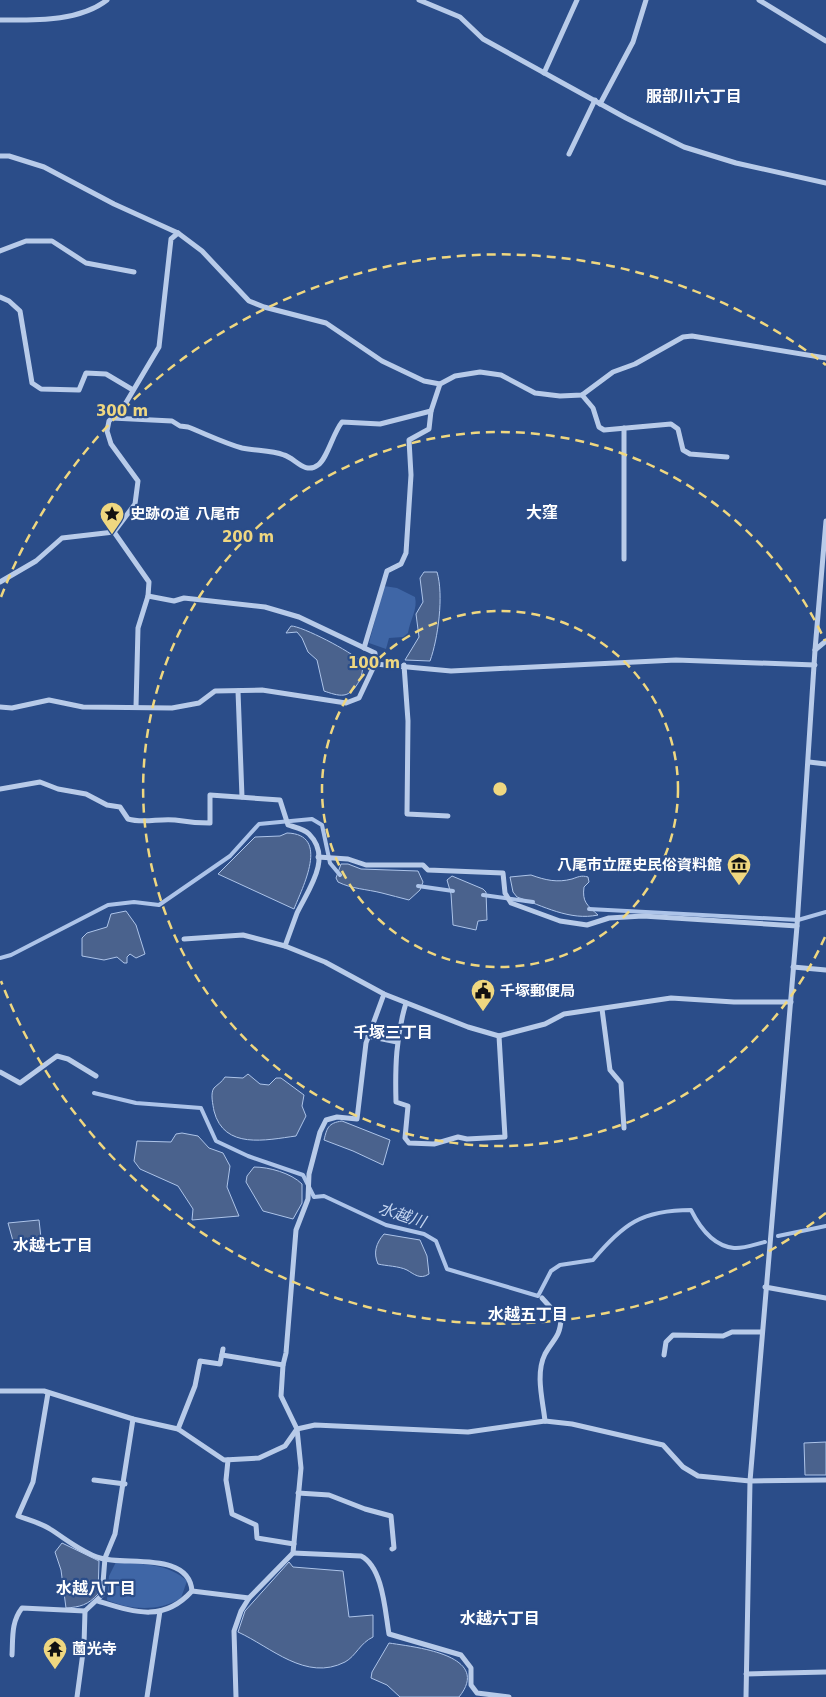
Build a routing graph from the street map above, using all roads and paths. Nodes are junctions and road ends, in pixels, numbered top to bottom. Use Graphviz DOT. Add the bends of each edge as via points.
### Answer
graph roads {
  1 [pos="107,0"];
  2 [pos="419,0"];
  3 [pos="577,0"];
  4 [pos="646,0"];
  5 [pos="759,0"];
  6 [pos="0,20"];
  7 [pos="826,41"];
  8 [pos="544,73"];
  9 [pos="594,100"];
  10 [pos="600,104"];
  11 [pos="569,154"];
  12 [pos="0,156"];
  13 [pos="826,182"];
  14 [pos="178,233"];
  15 [pos="0,251"];
  16 [pos="134,272"];
  17 [pos="0,297"];
  18 [pos="826,358"];
  19 [pos="440,384"];
  20 [pos="134,390"];
  21 [pos="582,395"];
  22 [pos="432,411"];
  23 [pos="112,418"];
  24 [pos="624,428"];
  25 [pos="727,457"];
  26 [pos="826,521"];
  27 [pos="114,532"];
  28 [pos="624,559"];
  29 [pos="0,582"];
  30 [pos="148,596"];
  31 [pos="826,641"];
  32 [pos="364,648"];
  33 [pos="814,650"];
  34 [pos="375,664"];
  35 [pos="814,665"];
  36 [pos="404,666"];
  37 [pos="238,691"];
  38 [pos="0,707"];
  39 [pos="136,707"];
  40 [pos="809,762"];
  41 [pos="826,764"];
  42 [pos="0,789"];
  43 [pos="242,797"];
  44 [pos="448,816"];
  45 [pos="318,857"];
  46 [pos="797,922"];
  47 [pos="184,939"];
  48 [pos="285,946"];
  49 [pos="793,967"];
  50 [pos="826,970"];
  51 [pos="384,994"];
  52 [pos="791,1002"];
  53 [pos="406,1003"];
  54 [pos="602,1009"];
  55 [pos="368,1036"];
  56 [pos="499,1036"];
  57 [pos="397,1042"];
  58 [pos="0,1072"];
  59 [pos="96,1076"];
  60 [pos="624,1128"];
  61 [pos="766,1287"];
  62 [pos="542,1298"];
  63 [pos="826,1298"];
  64 [pos="762,1332"];
  65 [pos="664,1355"];
  66 [pos="283,1365"];
  67 [pos="0,1391"];
  68 [pos="48,1393"];
  69 [pos="133,1419"];
  70 [pos="545,1421"];
  71 [pos="178,1429"];
  72 [pos="297,1429"];
  73 [pos="228,1460"];
  74 [pos="94,1480"];
  75 [pos="826,1480"];
  76 [pos="750,1481"];
  77 [pos="125,1484"];
  78 [pos="298,1493"];
  79 [pos="294,1544"];
  80 [pos="392,1549"];
  81 [pos="293,1553"];
  82 [pos="105,1558"];
  83 [pos="192,1590"];
  84 [pos="249,1598"];
  85 [pos="98,1601"];
  86 [pos="85,1611"];
  87 [pos="160,1611"];
  88 [pos="12,1655"];
  89 [pos="826,1672"];
  90 [pos="746,1674"];
  91 [pos="77,1697"];
  92 [pos="147,1697"];
  93 [pos="236,1697"];
  94 [pos="509,1697"];
  95 [pos="746,1697"];
  1 -- 6 [label="street" via="86,13 31,20"];
  2 -- 8 [label="street" via="460,17 483,39"];
  3 -- 8 [label="street"];
  4 -- 10 [label="street" via="633,42"];
  5 -- 7 [label="street"];
  8 -- 9 [label="street"];
  9 -- 10 [label="street"];
  9 -- 11 [label="street"];
  10 -- 13 [label="street" via="684,147 736,163"];
  12 -- 14 [label="street" via="44,167"];
  14 -- 19 [label="street" via="202,252 249,301 264,308 326,323 390,365 424,381"];
  14 -- 20 [label="street" via="171,239 160,347"];
  15 -- 16 [label="street" via="26,241 52,241 86,263"];
  17 -- 20 [label="street" via="20,311 32,383 41,389 79,390 86,373 106,374"];
  18 -- 21 [label="street" via="711,338 683,337 635,364 613,372"];
  19 -- 21 [label="street" via="455,376 480,372 502,375 535,393"];
  19 -- 22 [label="street"];
  20 -- 23 [label="street"];
  21 -- 24 [label="street" via="593,408 599,427 604,430"];
  22 -- 23 [label="street" via="380,424 342,422 321,462 309,468 286,455 240,447 172,421"];
  22 -- 32 [label="street" via="429,429 409,440 411,475 406,553 401,564 387,572"];
  23 -- 27 [label="street" via="107,431 111,444 138,481 135,504"];
  24 -- 25 [label="street" via="671,424 678,429 683,450 690,454"];
  24 -- 28 [label="street"];
  26 -- 33 [label="street"];
  27 -- 29 [label="street" via="62,538 36,561"];
  27 -- 30 [label="street" via="149,582"];
  30 -- 32 [label="street" via="265,608 299,617"];
  30 -- 39 [label="street" via="138,628"];
  31 -- 33 [label="street"];
  32 -- 34 [label="street" via="375,653"];
  33 -- 35 [label="street"];
  34 -- 36 [label="street"];
  34 -- 37 [label="street" via="358,698 346,703 262,690"];
  35 -- 36 [label="street" via="676,660 451,671"];
  35 -- 40 [label="street"];
  36 -- 44 [label="street" via="408,721 407,814"];
  37 -- 39 [label="street" via="215,691 199,703 172,708"];
  37 -- 43 [label="street"];
  38 -- 39 [label="street" via="12,708 49,700 83,707"];
  40 -- 41 [label="street"];
  40 -- 46 [label="street"];
  42 -- 43 [label="street" via="40,782 120,807 128,819 139,822 210,823 210,795"];
  43 -- 45 [label="street" via="280,800 288,824 308,833 316,845"];
  45 -- 46 [label="street" via="366,864 423,865 428,870 503,873 505,893 511,903 563,922 587,925 609,918 643,916"];
  45 -- 48 [label="street" via="316,880"];
  46 -- 49 [label="street"];
  47 -- 48 [label="street" via="242,935"];
  48 -- 51 [label="street" via="326,962"];
  49 -- 50 [label="street"];
  49 -- 52 [label="street"];
  51 -- 53 [label="street"];
  51 -- 55 [label="street"];
  52 -- 54 [label="street" via="671,998"];
  52 -- 61 [label="street"];
  53 -- 56 [label="street"];
  53 -- 57 [label="street"];
  54 -- 56 [label="street" via="564,1014 545,1024"];
  54 -- 60 [label="street" via="610,1070 621,1083"];
  55 -- 57 [label="street"];
  55 -- 66 [label="street" via="357,1119 337,1117 326,1120 309,1174 308,1199 296,1230"];
  56 -- 57 [label="street" via="505,1137 458,1137 434,1144 409,1143 405,1138 408,1106 396,1102"];
  58 -- 59 [label="street" via="20,1083 57,1056"];
  61 -- 63 [label="street"];
  61 -- 64 [label="street"];
  62 -- 70 [label="street" via="560,1319 560,1333 541,1365"];
  64 -- 65 [label="street" via="673,1336 666,1342"];
  64 -- 76 [label="street"];
  66 -- 71 [label="street" via="222,1352 220,1364 200,1361 195,1386"];
  66 -- 72 [label="street" via="281,1396"];
  67 -- 68 [label="street"];
  68 -- 69 [label="street"];
  68 -- 82 [label="street" via="33,1482 18,1516 49,1528 69,1543"];
  69 -- 71 [label="street"];
  69 -- 77 [label="street"];
  70 -- 72 [label="street" via="468,1432 315,1424"];
  70 -- 76 [label="street" via="663,1445 683,1468 698,1476"];
  71 -- 73 [label="street"];
  72 -- 73 [label="street" via="285,1446 259,1458"];
  72 -- 78 [label="street" via="301,1468"];
  73 -- 79 [label="street" via="226,1480 232,1514 256,1525 257,1538"];
  74 -- 77 [label="street"];
  75 -- 76 [label="street"];
  76 -- 90 [label="street"];
  77 -- 82 [label="street" via="115,1534"];
  78 -- 79 [label="street"];
  78 -- 80 [label="street" via="329,1495 391,1516"];
  79 -- 81 [label="street"];
  81 -- 84 [label="street"];
  81 -- 94 [label="street" via="361,1556 370,1561 376,1572 389,1634 461,1655 471,1668 471,1685 477,1693"];
  82 -- 83 [label="street" via="165,1564 186,1574"];
  82 -- 85 [label="street" via="102,1595"];
  83 -- 84 [label="street"];
  83 -- 87 [label="street" via="182,1601"];
  84 -- 93 [label="street" via="234,1631"];
  85 -- 86 [label="street"];
  85 -- 87 [label="street" via="135,1612"];
  86 -- 88 [label="street" via="22,1608 13,1628"];
  86 -- 91 [label="street"];
  87 -- 92 [label="street"];
  89 -- 90 [label="street"];
  90 -- 95 [label="street"];
}
